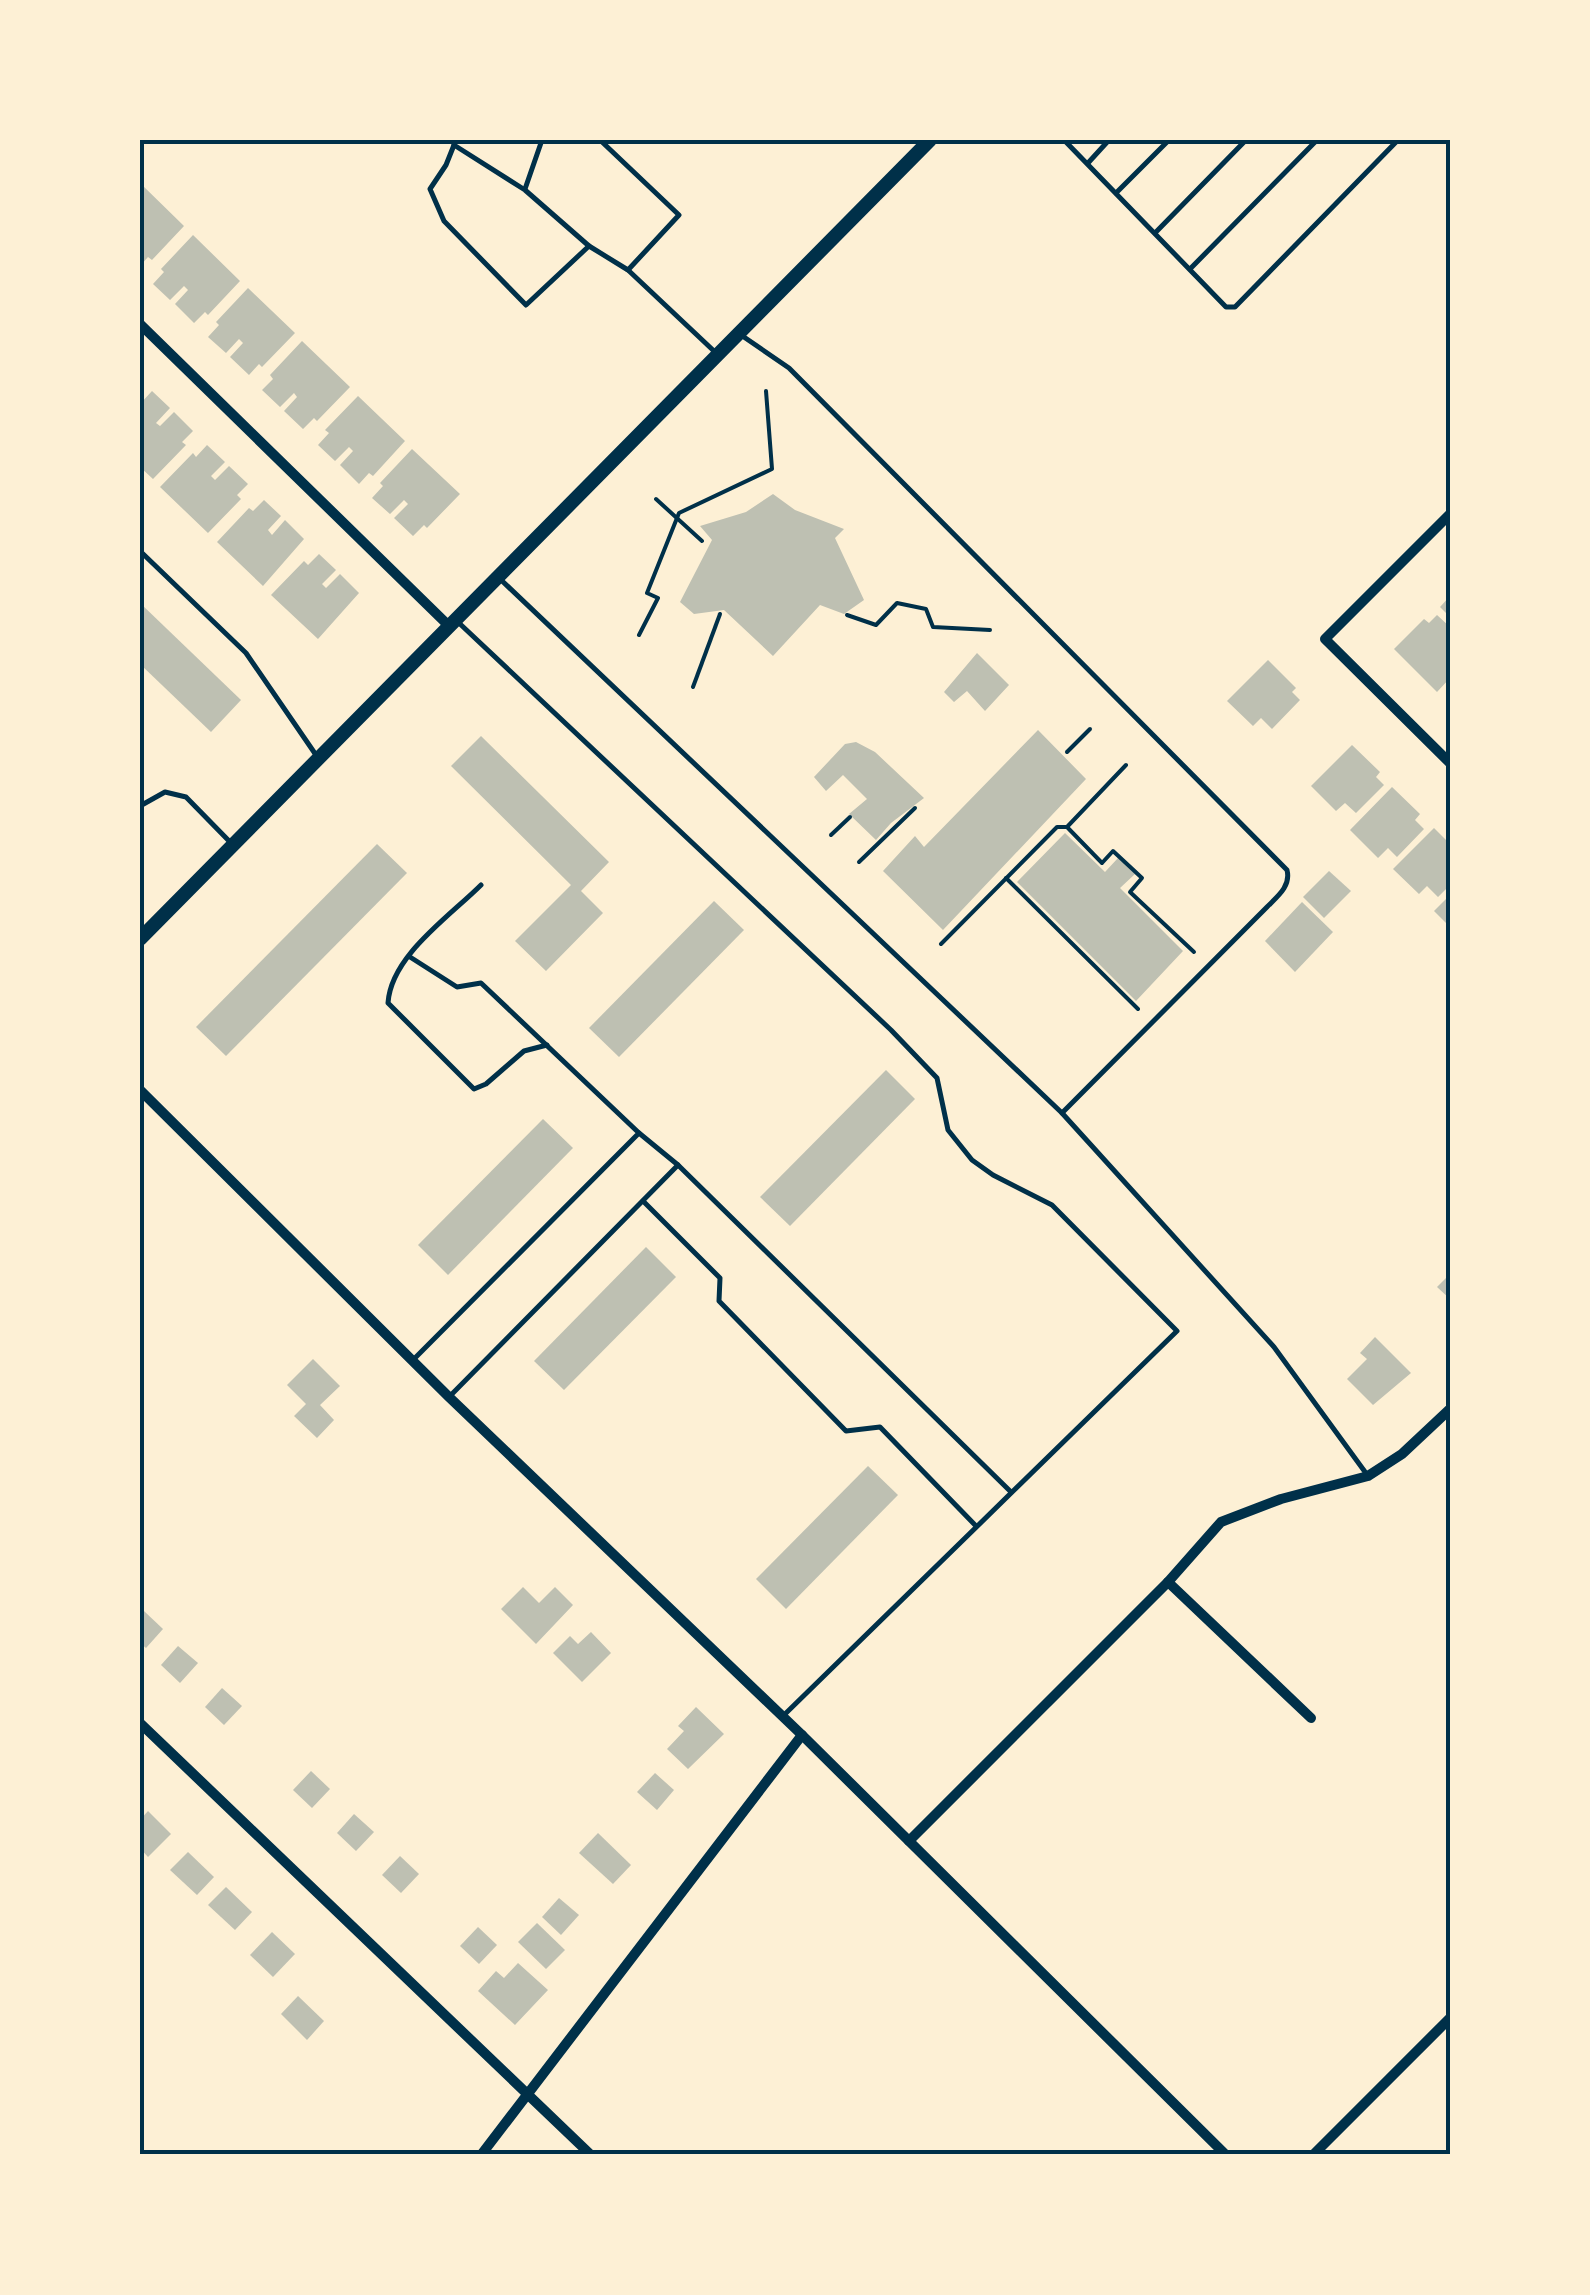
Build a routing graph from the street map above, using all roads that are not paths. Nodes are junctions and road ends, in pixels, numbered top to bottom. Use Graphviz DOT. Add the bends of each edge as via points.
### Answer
graph roads {
  1 [pos="542,140"];
  2 [pos="600,140"];
  3 [pos="930,140"];
  4 [pos="1064,140"];
  5 [pos="1109,140"];
  6 [pos="1169,140"];
  7 [pos="1246,140"];
  8 [pos="1318,140"];
  9 [pos="1398,140"];
  10 [pos="454,143"];
  11 [pos="1088,163"];
  12 [pos="525,190"];
  13 [pos="1116,193"];
  14 [pos="1155,233"];
  15 [pos="589,246"];
  16 [pos="628,270"];
  17 [pos="1190,270"];
  18 [pos="140,324"];
  19 [pos="738,333"];
  20 [pos="717,354"];
  21 [pos="1450,514"];
  22 [pos="140,551"];
  23 [pos="498,577"];
  24 [pos="452,622"];
  25 [pos="318,758"];
  26 [pos="1450,764"];
  27 [pos="140,806"];
  28 [pos="232,844"];
  29 [pos="481,885"];
  30 [pos="140,939"];
  31 [pos="410,957"];
  32 [pos="547,1045"];
  33 [pos="140,1090"];
  34 [pos="1062,1113"];
  35 [pos="638,1133"];
  36 [pos="678,1165"];
  37 [pos="643,1201"];
  38 [pos="412,1361"];
  39 [pos="449,1397"];
  40 [pos="1450,1408"];
  41 [pos="1368,1476"];
  42 [pos="1011,1492"];
  43 [pos="976,1526"];
  44 [pos="1168,1582"];
  45 [pos="783,1716"];
  46 [pos="1311,1718"];
  47 [pos="140,1723"];
  48 [pos="802,1735"];
  49 [pos="909,1841"];
  50 [pos="1450,2018"];
  51 [pos="527,2094"];
  52 [pos="481,2155"];
  53 [pos="591,2155"];
  54 [pos="1226,2155"];
  55 [pos="1313,2155"];
  1 -- 12 [label="lane"];
  2 -- 16 [label="lane" via="680,216"];
  3 -- 19 [label="main road"];
  4 -- 11 [label="lane"];
  5 -- 11 [label="lane"];
  6 -- 13 [label="lane"];
  7 -- 14 [label="lane"];
  8 -- 17 [label="lane"];
  9 -- 17 [label="lane" via="1235,306 1226,307"];
  10 -- 12 [label="lane"];
  10 -- 15 [label="lane" via="430,190 444,220 526,305"];
  11 -- 13 [label="lane"];
  12 -- 15 [label="lane"];
  13 -- 14 [label="lane"];
  14 -- 17 [label="lane"];
  15 -- 16 [label="lane"];
  16 -- 20 [label="lane"];
  18 -- 24 [label="street"];
  19 -- 20 [label="main road"];
  19 -- 34 [label="lane" via="789,368 1288,870 1286,887 1268,907"];
  20 -- 23 [label="main road"];
  21 -- 26 [label="street" via="1325,639"];
  22 -- 25 [label="lane" via="246,654"];
  23 -- 24 [label="main road"];
  23 -- 34 [label="lane"];
  24 -- 25 [label="main road"];
  24 -- 42 [label="lane" via="891,1030 937,1078 948,1130 972,1160 1052,1205 1177,1331"];
  25 -- 28 [label="main road"];
  27 -- 28 [label="lane" via="165,792 186,798"];
  28 -- 30 [label="main road"];
  29 -- 31 [label="lane"];
  31 -- 32 [label="lane" via="457,987 481,983"];
  31 -- 32 [label="lane" via="390,984 388,1004 474,1089 524,1052"];
  32 -- 35 [label="lane"];
  33 -- 38 [label="street"];
  34 -- 41 [label="lane" via="1262,1333"];
  35 -- 36 [label="lane"];
  35 -- 38 [label="lane"];
  36 -- 37 [label="lane"];
  36 -- 42 [label="lane"];
  37 -- 39 [label="lane"];
  37 -- 43 [label="lane" via="720,1278 719,1300 846,1432 880,1428"];
  38 -- 39 [label="street"];
  39 -- 45 [label="street"];
  40 -- 41 [label="street"];
  41 -- 44 [label="street" via="1221,1522"];
  42 -- 43 [label="lane"];
  43 -- 45 [label="lane"];
  44 -- 46 [label="street"];
  44 -- 49 [label="street"];
  45 -- 48 [label="street"];
  47 -- 51 [label="street"];
  48 -- 49 [label="street"];
  48 -- 51 [label="street"];
  49 -- 54 [label="street"];
  50 -- 55 [label="street"];
  51 -- 52 [label="street"];
  51 -- 53 [label="street"];
}
